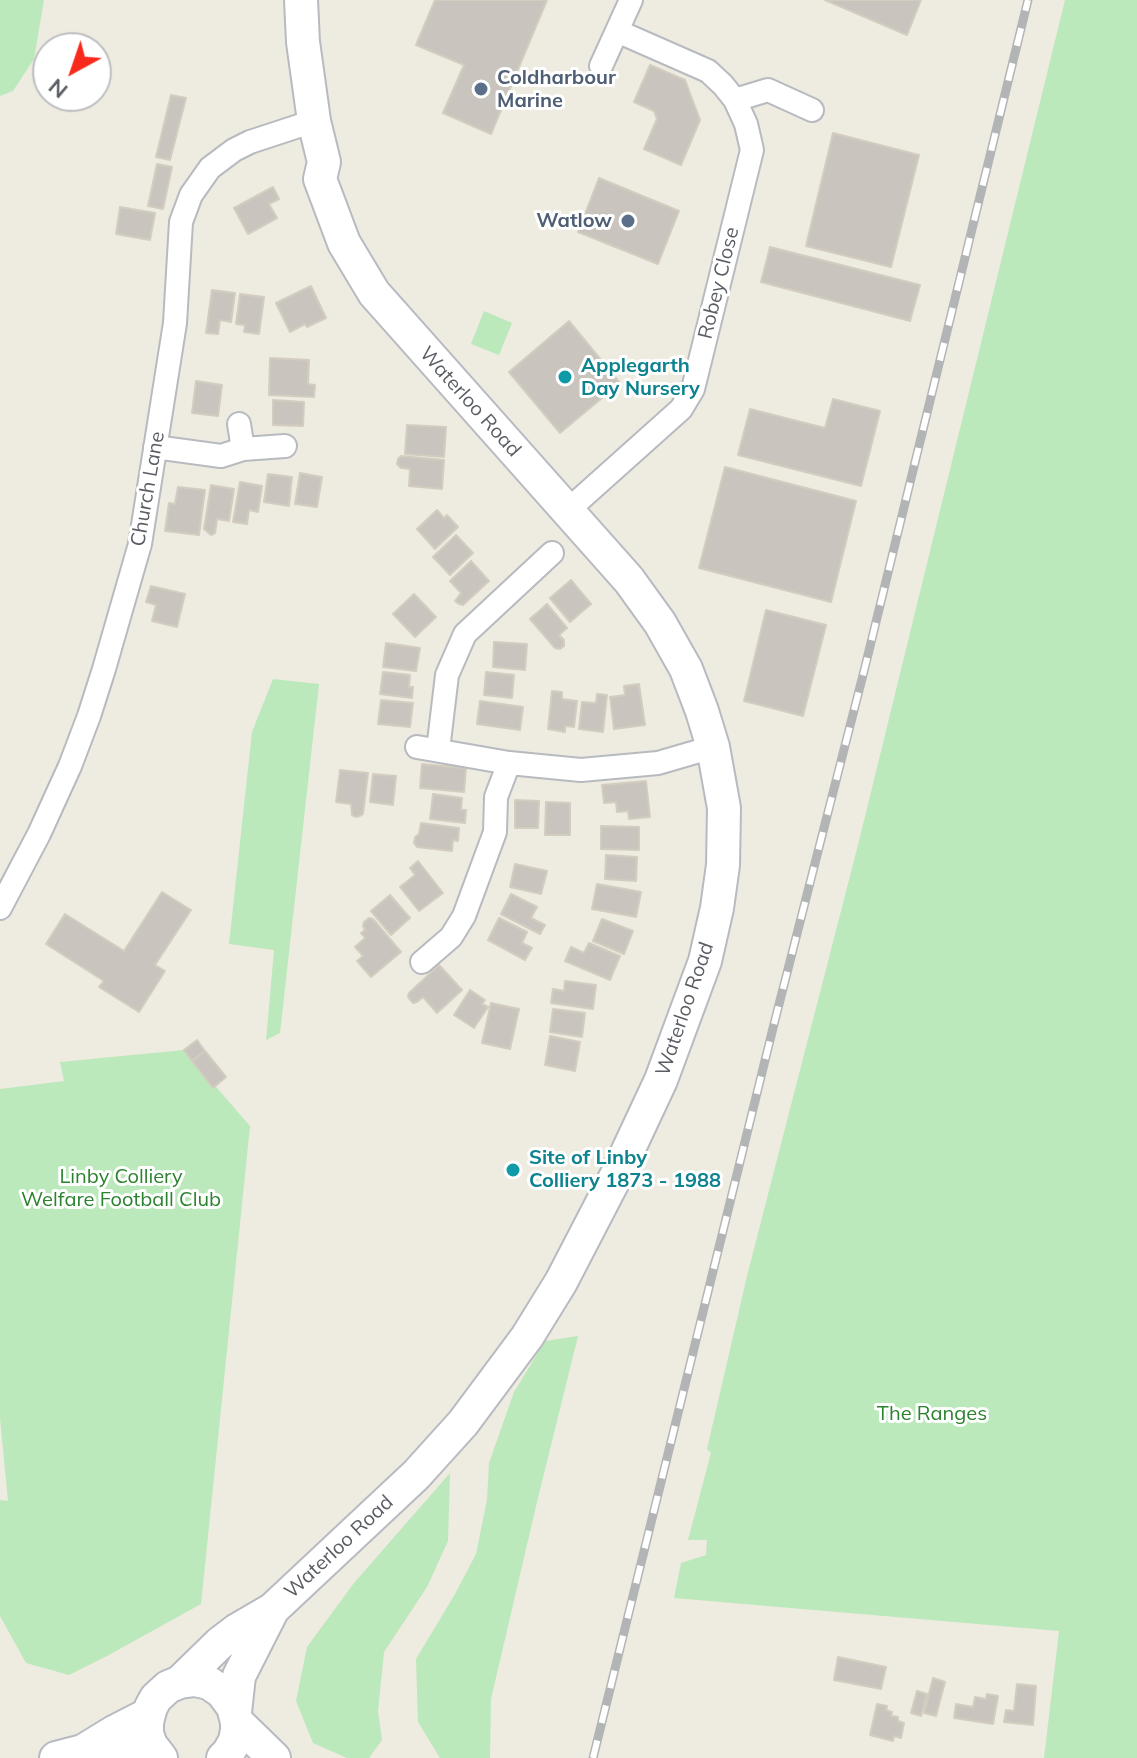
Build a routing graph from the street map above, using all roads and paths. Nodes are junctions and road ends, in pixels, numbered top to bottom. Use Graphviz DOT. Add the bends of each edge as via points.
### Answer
graph roads {
  1 [pos="301,0"];
  2 [pos="631,0"];
  3 [pos="617,31"];
  4 [pos="601,66"];
  5 [pos="735,100"];
  6 [pos="812,110"];
  7 [pos="314,121"];
  8 [pos="239,424"];
  9 [pos="285,446"];
  10 [pos="155,447"];
  11 [pos="243,449"];
  12 [pos="567,511"];
  13 [pos="552,553"];
  14 [pos="713,747"];
  15 [pos="509,763"];
  16 [pos="0,908"];
  17 [pos="422,962"];
  18 [pos="273,1609"];
  19 [pos="180,1682"];
  20 [pos="149,1714"];
  21 [pos="236,1717"];
  22 [pos="69,1754"];
  23 [pos="150,1758"];
  24 [pos="161,1758"];
  25 [pos="223,1758"];
  26 [pos="274,1758"];
  1 -- 7 [label="street, Waterloo Road"];
  2 -- 3 [label="street"];
  3 -- 4 [label="street"];
  3 -- 5 [label="street, Robey Close" via="708,71"];
  5 -- 6 [label="street" via="768,90"];
  5 -- 12 [label="street, Robey Close" via="752,150 693,389 681,409"];
  7 -- 10 [label="street, Church Lane" via="234,150 210,168 191,195 181,222 175,323"];
  7 -- 12 [label="street, Waterloo Road" via="324,162 320,179 344,243 374,293"];
  8 -- 11 [label="street"];
  9 -- 11 [label="street"];
  10 -- 11 [label="street" via="221,456"];
  10 -- 16 [label="street, Church Lane" via="140,544 89,716 39,834"];
  12 -- 14 [label="street, Waterloo Road" via="660,623 686,669"];
  13 -- 15 [label="street" via="465,634 447,675 427,748"];
  14 -- 15 [label="street" via="658,763 581,770"];
  14 -- 18 [label="street, Waterloo Road" via="724,808 717,908 705,961 661,1080 617,1174 561,1282 472,1411 416,1475"];
  15 -- 17 [label="street" via="496,797 495,832 464,916 451,937"];
  18 -- 19 [label="street, Waterloo Road" via="220,1643"];
  18 -- 21 [label="street, Waterloo Road" via="239,1676"];
  19 -- 20 [label="street, Waterloo Road" via="156,1698"];
  19 -- 21 [label="street" via="209,1683 222,1692"];
  20 -- 22 [label="street"];
  20 -- 24 [label="street" via="147,1734"];
  21 -- 25 [label="street, Waterloo Road" via="235,1741"];
  21 -- 26 [label="street"];
  22 -- 23 [label="street"];
}
